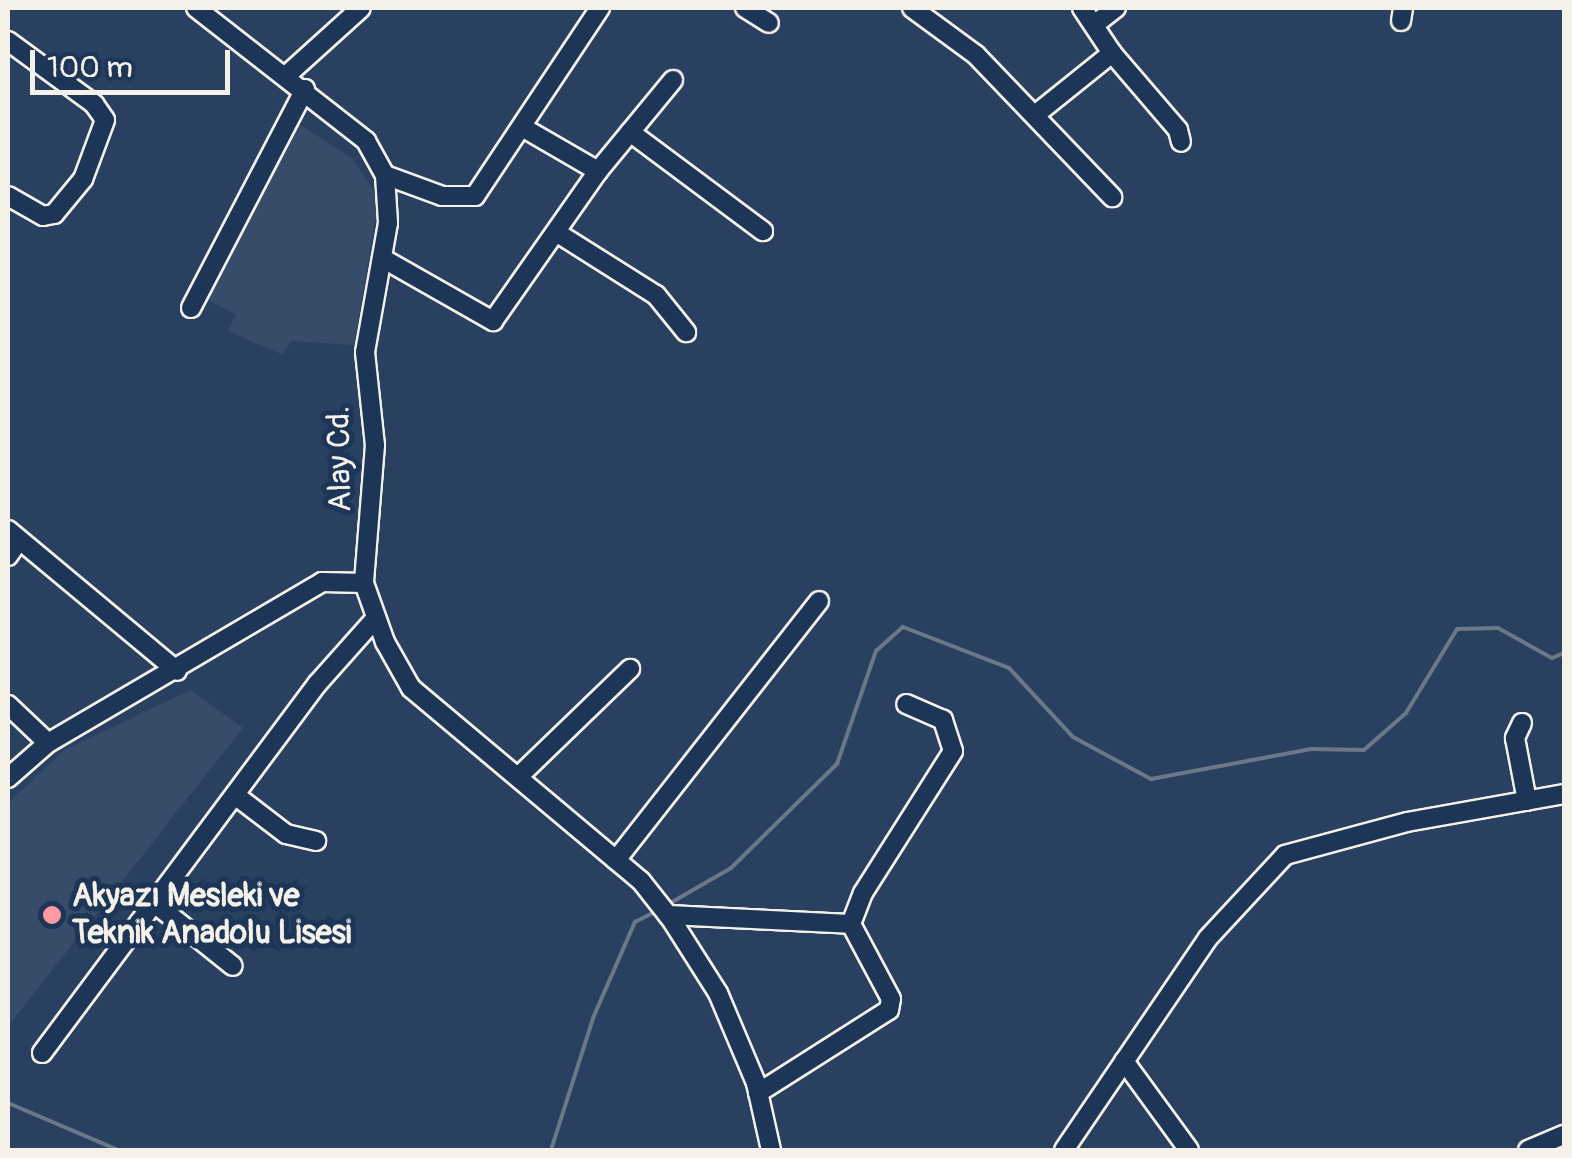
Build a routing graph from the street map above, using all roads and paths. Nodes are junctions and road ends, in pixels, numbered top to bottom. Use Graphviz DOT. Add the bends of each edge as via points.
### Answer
graph roads {
  1 [pos="196,8"];
  2 [pos="361,8"];
  3 [pos="600,8"];
  4 [pos="744,8"];
  5 [pos="912,8"];
  6 [pos="1082,8"];
  7 [pos="1116,8"];
  8 [pos="770,23"];
  9 [pos="1094,26"];
  10 [pos="8,42"];
  11 [pos="1112,53"];
  12 [pos="288,74"];
  13 [pos="673,80"];
  14 [pos="305,89"];
  15 [pos="1035,115"];
  16 [pos="522,127"];
  17 [pos="630,132"];
  18 [pos="1181,142"];
  19 [pos="598,171"];
  20 [pos="384,174"];
  21 [pos="8,196"];
  22 [pos="1112,197"];
  23 [pos="764,231"];
  24 [pos="559,234"];
  25 [pos="382,258"];
  26 [pos="191,308"];
  27 [pos="686,332"];
  28 [pos="14,535"];
  29 [pos="8,556"];
  30 [pos="364,583"];
  31 [pos="819,600"];
  32 [pos="376,618"];
  33 [pos="630,670"];
  34 [pos="176,671"];
  35 [pos="906,704"];
  36 [pos="8,705"];
  37 [pos="1522,724"];
  38 [pos="48,743"];
  39 [pos="518,777"];
  40 [pos="8,778"];
  41 [pos="1564,794"];
  42 [pos="235,795"];
  43 [pos="1527,801"];
  44 [pos="316,841"];
  45 [pos="616,860"];
  46 [pos="153,902"];
  47 [pos="669,917"];
  48 [pos="851,924"];
  49 [pos="233,966"];
  50 [pos="42,1053"];
  51 [pos="1124,1061"];
  52 [pos="758,1093"];
  53 [pos="1564,1135"];
  54 [pos="771,1150"];
  55 [pos="1064,1150"];
  56 [pos="1189,1150"];
  57 [pos="1528,1150"];
  1 -- 12 [label="street, Alay Cd."];
  2 -- 12 [label="street"];
  3 -- 16 [label="street"];
  4 -- 8 [label="street"];
  5 -- 15 [label="street" via="976,55"];
  6 -- 9 [label="street"];
  7 -- 9 [label="street"];
  9 -- 11 [label="street"];
  10 -- 21 [label="street" via="94,104 105,120 84,179 54,214 43,216"];
  11 -- 15 [label="street"];
  11 -- 18 [label="street"];
  12 -- 14 [label="street, Alay Cd."];
  13 -- 17 [label="street"];
  14 -- 20 [label="street, Alay Cd." via="366,141"];
  14 -- 26 [label="street"];
  15 -- 22 [label="street"];
  16 -- 19 [label="street"];
  16 -- 20 [label="street" via="475,196 442,196"];
  17 -- 19 [label="street"];
  17 -- 23 [label="street"];
  19 -- 24 [label="street"];
  20 -- 25 [label="street, Alay Cd." via="388,223"];
  24 -- 25 [label="street" via="493,321"];
  24 -- 27 [label="street" via="656,295"];
  25 -- 30 [label="street, Alay Cd." via="365,352 375,445"];
  28 -- 29 [label="street"];
  28 -- 34 [label="street"];
  30 -- 32 [label="street, Alay Cd."];
  30 -- 34 [label="street" via="322,582"];
  31 -- 45 [label="street"];
  32 -- 39 [label="street, Alay Cd." via="411,688"];
  32 -- 42 [label="street"];
  33 -- 39 [label="street"];
  34 -- 38 [label="street"];
  35 -- 48 [label="street" via="943,720 953,752"];
  36 -- 38 [label="street"];
  37 -- 43 [label="street" via="1516,738"];
  38 -- 40 [label="street"];
  39 -- 45 [label="street, Alay Cd."];
  41 -- 43 [label="street"];
  42 -- 44 [label="street" via="286,834"];
  42 -- 46 [label="street"];
  43 -- 51 [label="street" via="1318,842 1284,856 1208,938"];
  45 -- 47 [label="street, Alay Cd."];
  46 -- 49 [label="street"];
  46 -- 50 [label="street"];
  47 -- 48 [label="street"];
  47 -- 52 [label="street, Alay Cd." via="718,993"];
  48 -- 52 [label="street" via="891,1000 889,1010"];
  51 -- 55 [label="street"];
  51 -- 56 [label="street"];
  52 -- 54 [label="street, Alay Cd."];
  53 -- 57 [label="street"];
}
